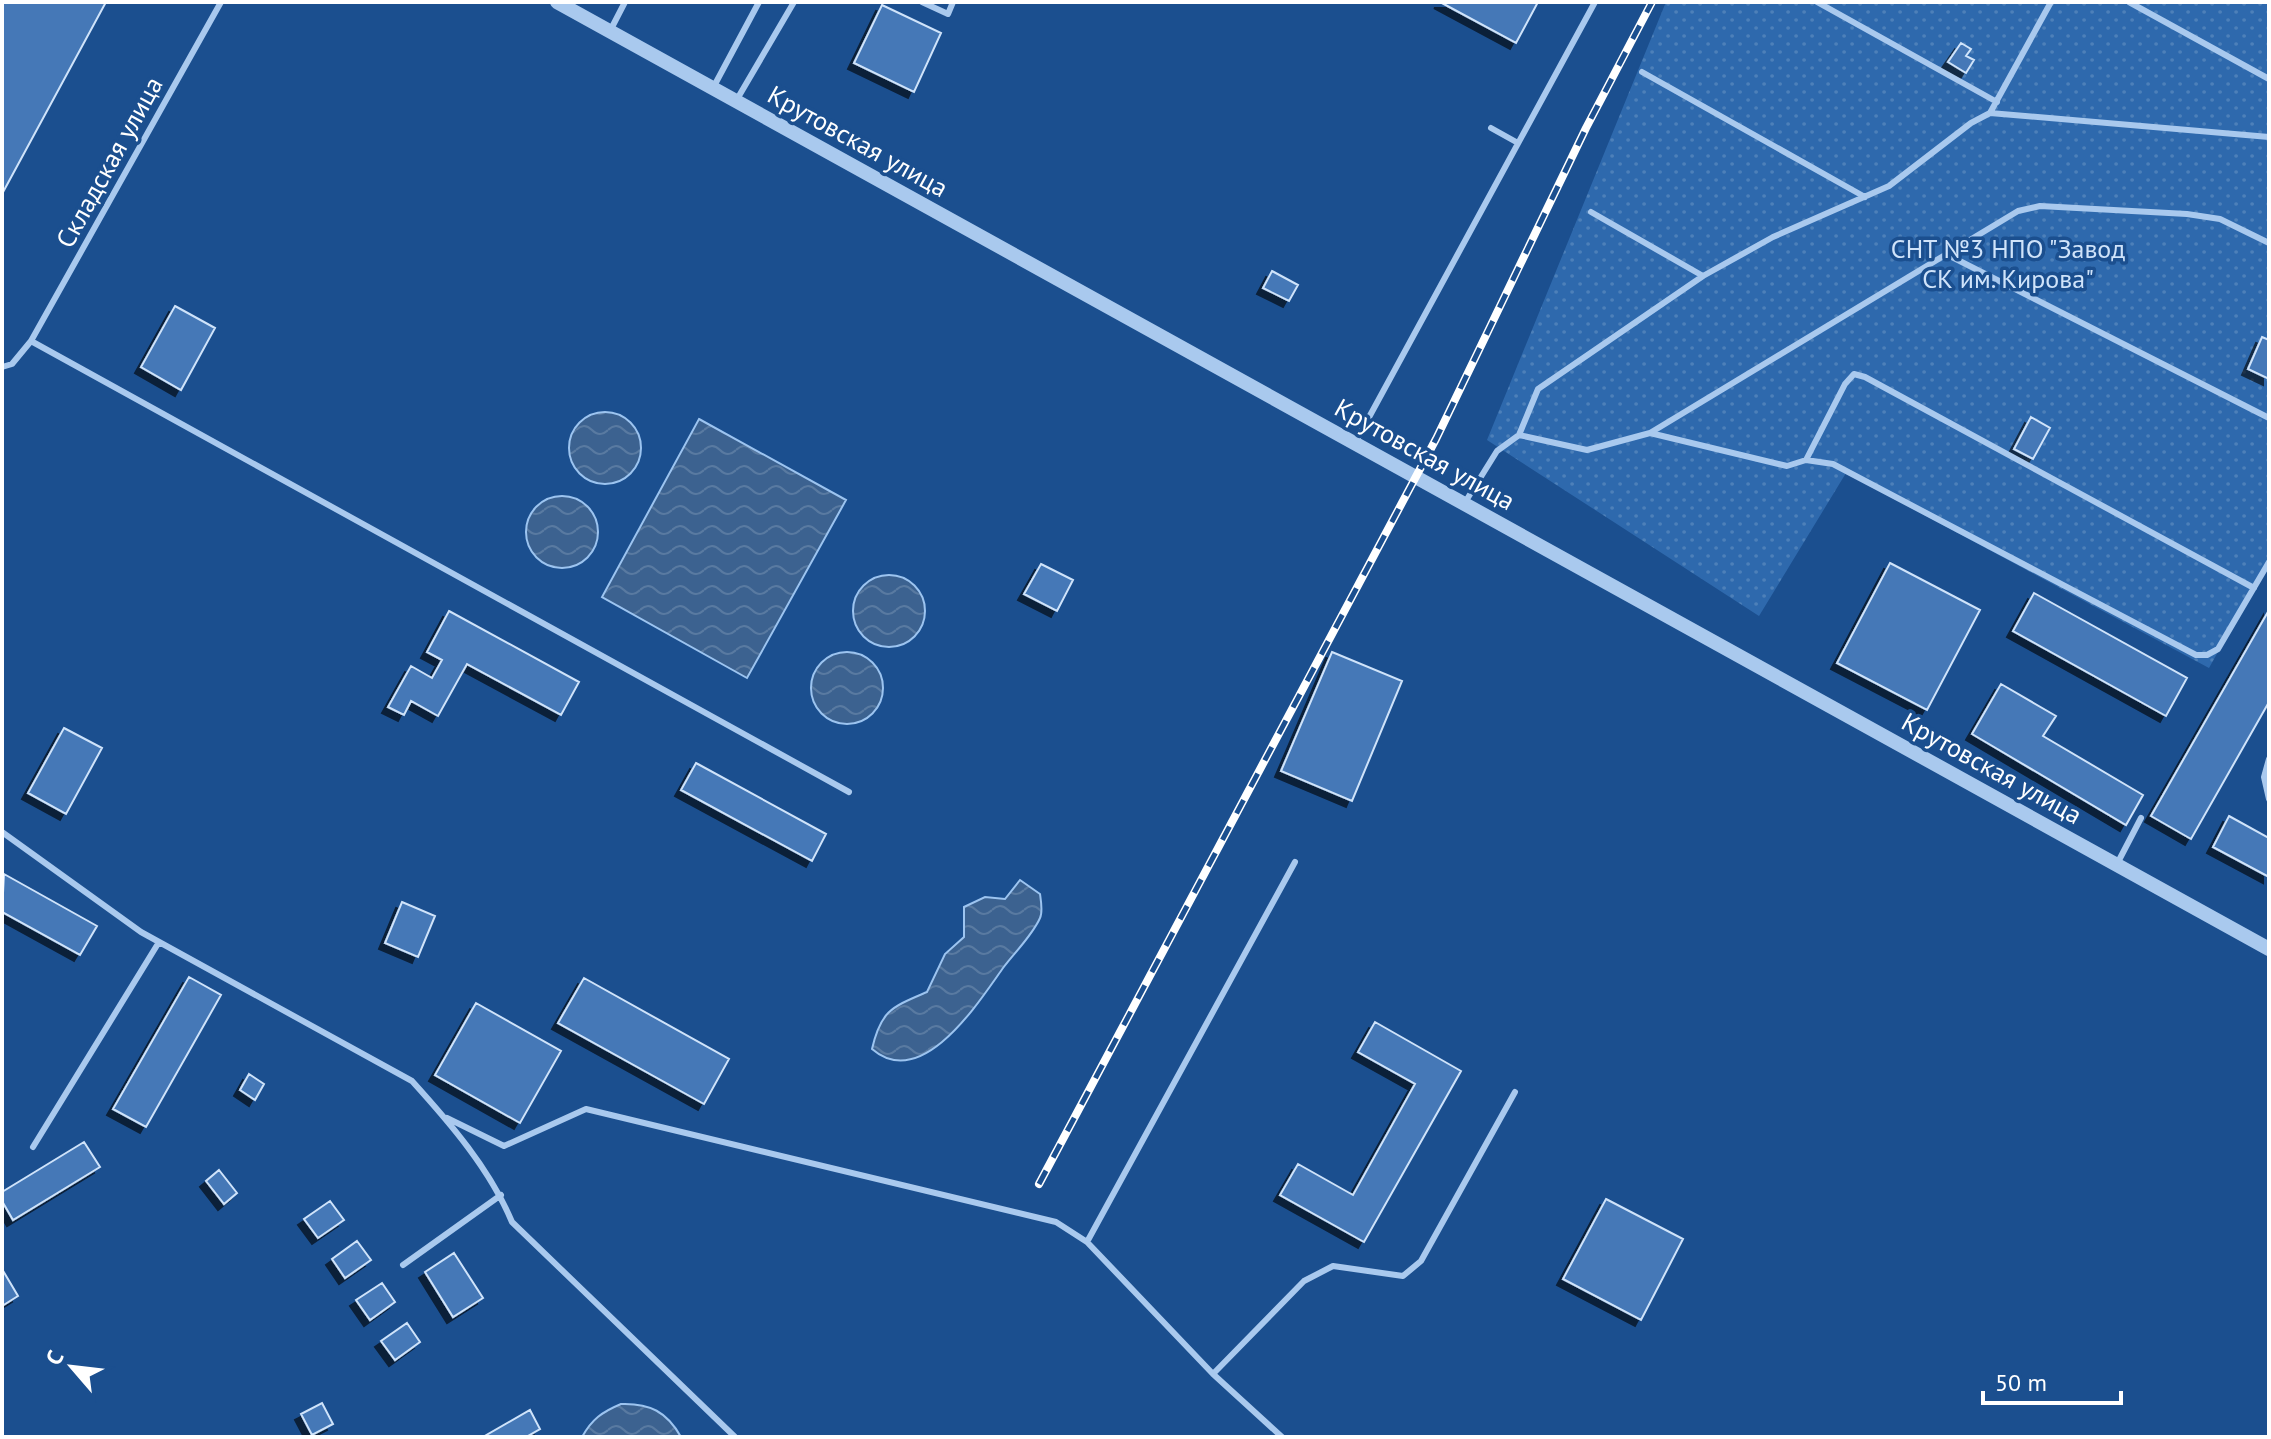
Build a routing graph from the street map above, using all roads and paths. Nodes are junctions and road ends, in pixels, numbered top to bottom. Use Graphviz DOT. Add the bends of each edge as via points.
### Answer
graph roads {
  1 [pos="221,2"];
  2 [pos="557,2"];
  3 [pos="625,2"];
  4 [pos="759,2"];
  5 [pos="794,2"];
  6 [pos="922,2"];
  7 [pos="953,2"];
  8 [pos="1595,2"];
  9 [pos="1817,2"];
  10 [pos="2051,2"];
  11 [pos="2129,2"];
  12 [pos="610,31"];
  13 [pos="1642,72"];
  14 [pos="2269,79"];
  15 [pos="713,88"];
  16 [pos="736,101"];
  17 [pos="1997,102"];
  18 [pos="1990,113"];
  19 [pos="1491,128"];
  20 [pos="2269,137"];
  21 [pos="1518,143"];
  22 [pos="1865,197"];
  23 [pos="1591,212"];
  24 [pos="2269,243"];
  25 [pos="1948,255"];
  26 [pos="1703,276"];
  27 [pos="31,341"];
  28 [pos="2,367"];
  29 [pos="2269,418"];
  30 [pos="1650,433"];
  31 [pos="1519,435"];
  32 [pos="1355,443"];
  33 [pos="1806,460"];
  34 [pos="1464,504"];
  35 [pos="2269,562"];
  36 [pos="2254,588"];
  37 [pos="2269,759"];
  38 [pos="849,792"];
  39 [pos="2269,799"];
  40 [pos="2141,818"];
  41 [pos="2,834"];
  42 [pos="1295,862"];
  43 [pos="2117,865"];
  44 [pos="159,942"];
  45 [pos="2269,949"];
  46 [pos="1515,1092"];
  47 [pos="444,1117"];
  48 [pos="33,1147"];
  49 [pos="501,1195"];
  50 [pos="1087,1242"];
  51 [pos="403,1265"];
  52 [pos="1213,1374"];
  53 [pos="735,1437"];
  54 [pos="1282,1437"];
  1 -- 27 [label="lane, Складская улица"];
  2 -- 12 [label="street, Крутовская улица"];
  3 -- 12 [label="lane"];
  4 -- 15 [label="lane"];
  5 -- 16 [label="lane"];
  6 -- 7 [label="lane" via="948,14"];
  8 -- 21 [label="lane"];
  9 -- 17 [label="lane"];
  10 -- 17 [label="lane"];
  11 -- 14 [label="lane"];
  12 -- 15 [label="street, Крутовская улица"];
  13 -- 22 [label="lane"];
  15 -- 16 [label="street, Крутовская улица"];
  16 -- 32 [label="street, Крутовская улица"];
  17 -- 18 [label="lane"];
  18 -- 20 [label="lane"];
  18 -- 22 [label="lane" via="1889,186"];
  19 -- 21 [label="lane"];
  21 -- 32 [label="lane"];
  22 -- 26 [label="lane" via="1773,237"];
  23 -- 26 [label="lane"];
  24 -- 25 [label="lane" via="2220,219 2040,206 2018,211"];
  25 -- 29 [label="lane"];
  25 -- 30 [label="lane"];
  26 -- 31 [label="lane" via="1538,389"];
  27 -- 28 [label="lane, Складская улица" via="12,364"];
  27 -- 38 [label="lane"];
  30 -- 31 [label="lane" via="1587,450"];
  30 -- 33 [label="lane" via="1787,466"];
  31 -- 34 [label="lane" via="1497,451"];
  32 -- 34 [label="street, Крутовская улица"];
  33 -- 36 [label="lane" via="1833,464 2196,655 2218,649"];
  33 -- 36 [label="lane" via="1845,384 1854,374 1865,377"];
  34 -- 43 [label="street, Крутовская улица"];
  35 -- 36 [label="lane"];
  37 -- 39 [label="lane" via="2264,777"];
  40 -- 43 [label="lane"];
  41 -- 44 [label="lane"];
  42 -- 50 [label="lane"];
  43 -- 45 [label="street, Крутовская улица"];
  44 -- 47 [label="lane" via="412,1081"];
  44 -- 48 [label="lane"];
  46 -- 52 [label="lane" via="1421,1261 1403,1276 1333,1266 1304,1281"];
  47 -- 49 [label="lane"];
  47 -- 50 [label="lane" via="504,1146 586,1109 1056,1222"];
  49 -- 51 [label="lane"];
  49 -- 53 [label="lane" via="512,1222"];
  50 -- 52 [label="lane"];
  52 -- 54 [label="lane"];
}
